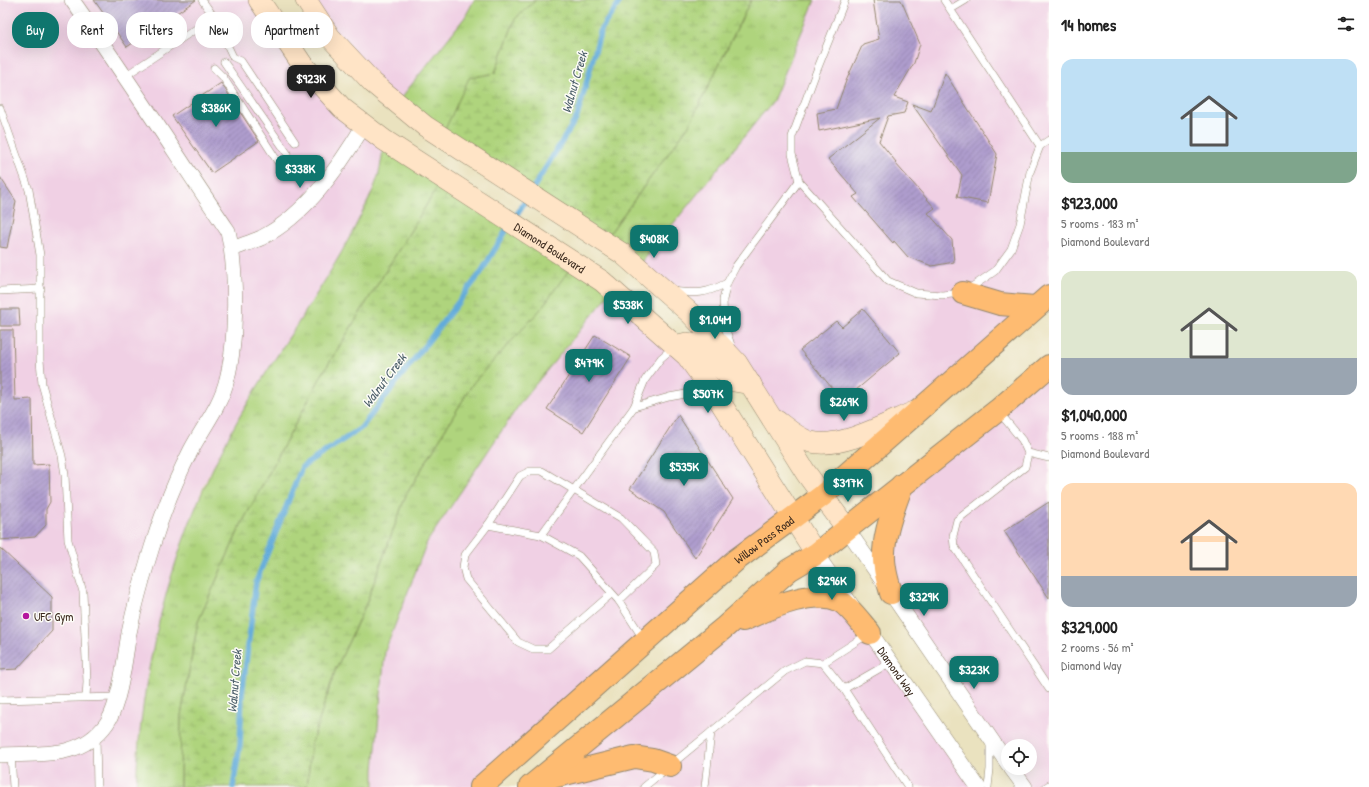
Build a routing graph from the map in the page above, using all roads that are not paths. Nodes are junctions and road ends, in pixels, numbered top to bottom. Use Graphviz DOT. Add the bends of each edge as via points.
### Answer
graph roads {
  1 [pos="72,0"];
  2 [pos="202,0"];
  3 [pos="259,0"];
  4 [pos="306,0"];
  5 [pos="845,0"];
  6 [pos="944,0"];
  7 [pos="966,0"];
  8 [pos="950,9"];
  9 [pos="210,12"];
  10 [pos="195,30"];
  11 [pos="229,48"];
  12 [pos="224,62"];
  13 [pos="214,68"];
  14 [pos="125,76"];
  15 [pos="0,108"];
  16 [pos="364,125"];
  17 [pos="1049,140"];
  18 [pos="295,142"];
  19 [pos="1040,146"];
  20 [pos="286,152"];
  21 [pos="278,162"];
  22 [pos="799,181"];
  23 [pos="232,249"];
  24 [pos="727,283"];
  25 [pos="41,289"];
  26 [pos="664,290"];
  27 [pos="0,291"];
  28 [pos="962,293"];
  29 [pos="1042,301"];
  30 [pos="675,346"];
  31 [pos="737,363"];
  32 [pos="1049,366"];
  33 [pos="751,384"];
  34 [pos="712,390"];
  35 [pos="634,408"];
  36 [pos="998,410"];
  37 [pos="916,411"];
  38 [pos="770,415"];
  39 [pos="1028,453"];
  40 [pos="1049,458"];
  41 [pos="902,485"];
  42 [pos="574,489"];
  43 [pos="822,496"];
  44 [pos="793,519"];
  45 [pos="488,526"];
  46 [pos="847,529"];
  47 [pos="541,535"];
  48 [pos="816,554"];
  49 [pos="891,593"];
  50 [pos="611,594"];
  51 [pos="618,601"];
  52 [pos="725,628"];
  53 [pos="870,633"];
  54 [pos="644,641"];
  55 [pos="891,662"];
  56 [pos="823,663"];
  57 [pos="844,689"];
  58 [pos="1049,689"];
  59 [pos="86,697"];
  60 [pos="117,697"];
  61 [pos="0,700"];
  62 [pos="711,732"];
  63 [pos="96,735"];
  64 [pos="990,738"];
  65 [pos="1001,754"];
  66 [pos="6,755"];
  67 [pos="670,766"];
  68 [pos="1016,775"];
  69 [pos="534,784"];
  70 [pos="1049,785"];
  71 [pos="13,787"];
  72 [pos="97,787"];
  73 [pos="481,787"];
  74 [pos="644,787"];
  75 [pos="705,787"];
  76 [pos="908,787"];
  77 [pos="978,787"];
  78 [pos="988,787"];
  79 [pos="1025,787"];
  80 [pos="1046,787"];
  1 -- 14 [label="street"];
  2 -- 9 [label="lane"];
  3 -- 16 [label="main road, Diamond Boulevard" via="302,64 342,108"];
  4 -- 26 [label="main road" via="330,37 373,83 425,126 623,254"];
  5 -- 22 [label="lane" via="792,137 792,154"];
  6 -- 8 [label="lane"];
  7 -- 8 [label="lane"];
  8 -- 19 [label="lane"];
  10 -- 14 [label="lane"];
  11 -- 18 [label="lane" via="233,57 241,61"];
  12 -- 20 [label="lane"];
  13 -- 21 [label="lane" via="223,77"];
  14 -- 23 [label="street" via="228,231"];
  15 -- 25 [label="lane" via="29,190 40,254"];
  16 -- 23 [label="street" via="347,154 293,217 261,238"];
  16 -- 30 [label="main road, Diamond Boulevard" via="602,281"];
  17 -- 19 [label="lane"];
  19 -- 28 [label="lane" via="1030,172 1020,224 1011,249 995,271"];
  22 -- 24 [label="lane" via="736,266"];
  22 -- 28 [label="lane" via="888,281 916,293"];
  23 -- 60 [label="street" via="233,337 227,380 179,476 158,527 140,589"];
  24 -- 26 [label="lane" via="696,294"];
  24 -- 31 [label="lane" via="723,300 724,324"];
  25 -- 27 [label="lane"];
  25 -- 59 [label="lane" via="42,384 62,456 68,540 83,592"];
  26 -- 31 [label="main road" via="690,313"];
  28 -- 29 [label="main road" via="1000,304"];
  29 -- 37 [label="main road, Willow Pass Road"];
  30 -- 33 [label="main road" via="688,343 697,345 734,381"];
  30 -- 34 [label="main road, Diamond Boulevard"];
  30 -- 35 [label="lane" via="657,363 645,380"];
  31 -- 33 [label="main road"];
  32 -- 36 [label="main road"];
  33 -- 38 [label="main road"];
  34 -- 35 [label="lane" via="669,397"];
  34 -- 44 [label="main road, Diamond Boulevard"];
  35 -- 42 [label="lane"];
  36 -- 39 [label="lane" via="1022,440"];
  36 -- 41 [label="main road"];
  37 -- 38 [label="main road" via="864,433 832,443 810,442 787,429"];
  37 -- 43 [label="main road, Willow Pass Road"];
  38 -- 43 [label="main road"];
  39 -- 40 [label="lane"];
  39 -- 58 [label="lane" via="1026,467 956,520 953,536 954,546"];
  41 -- 46 [label="main road"];
  41 -- 49 [label="main road" via="890,516 886,542 884,567"];
  42 -- 45 [label="lane" via="542,471 530,471 520,476"];
  42 -- 47 [label="lane"];
  42 -- 51 [label="lane" via="621,518 654,552 656,565"];
  43 -- 44 [label="main road, Willow Pass Road"];
  43 -- 46 [label="main road"];
  44 -- 48 [label="main road, Diamond Boulevard"];
  44 -- 54 [label="main road, Willow Pass Road" via="736,560"];
  45 -- 47 [label="lane"];
  45 -- 50 [label="lane" via="465,555 463,567 466,579 518,642 532,649 548,649"];
  46 -- 48 [label="main road"];
  46 -- 49 [label="street"];
  47 -- 50 [label="lane" via="579,556"];
  48 -- 52 [label="main road" via="789,570"];
  48 -- 53 [label="street, Diamond Way"];
  49 -- 64 [label="street"];
  50 -- 51 [label="lane"];
  51 -- 54 [label="lane"];
  52 -- 53 [label="main road" via="780,604 828,596 842,602"];
  52 -- 69 [label="main road"];
  53 -- 55 [label="street, Diamond Way"];
  53 -- 56 [label="lane"];
  54 -- 73 [label="main road, Willow Pass Road"];
  55 -- 57 [label="lane"];
  55 -- 77 [label="street, Diamond Way"];
  56 -- 57 [label="lane"];
  56 -- 62 [label="lane" via="805,661 785,671"];
  57 -- 76 [label="lane"];
  59 -- 60 [label="lane"];
  59 -- 61 [label="lane"];
  60 -- 63 [label="street" via="108,722"];
  62 -- 67 [label="lane"];
  62 -- 75 [label="lane"];
  63 -- 66 [label="street" via="84,745 69,751"];
  63 -- 72 [label="lane"];
  64 -- 65 [label="street"];
  64 -- 78 [label="lane"];
  66 -- 71 [label="lane"];
  67 -- 69 [label="main road" via="634,757"];
  67 -- 74 [label="lane"];
  68 -- 79 [label="street"];
  70 -- 80 [label="lane"];
}
